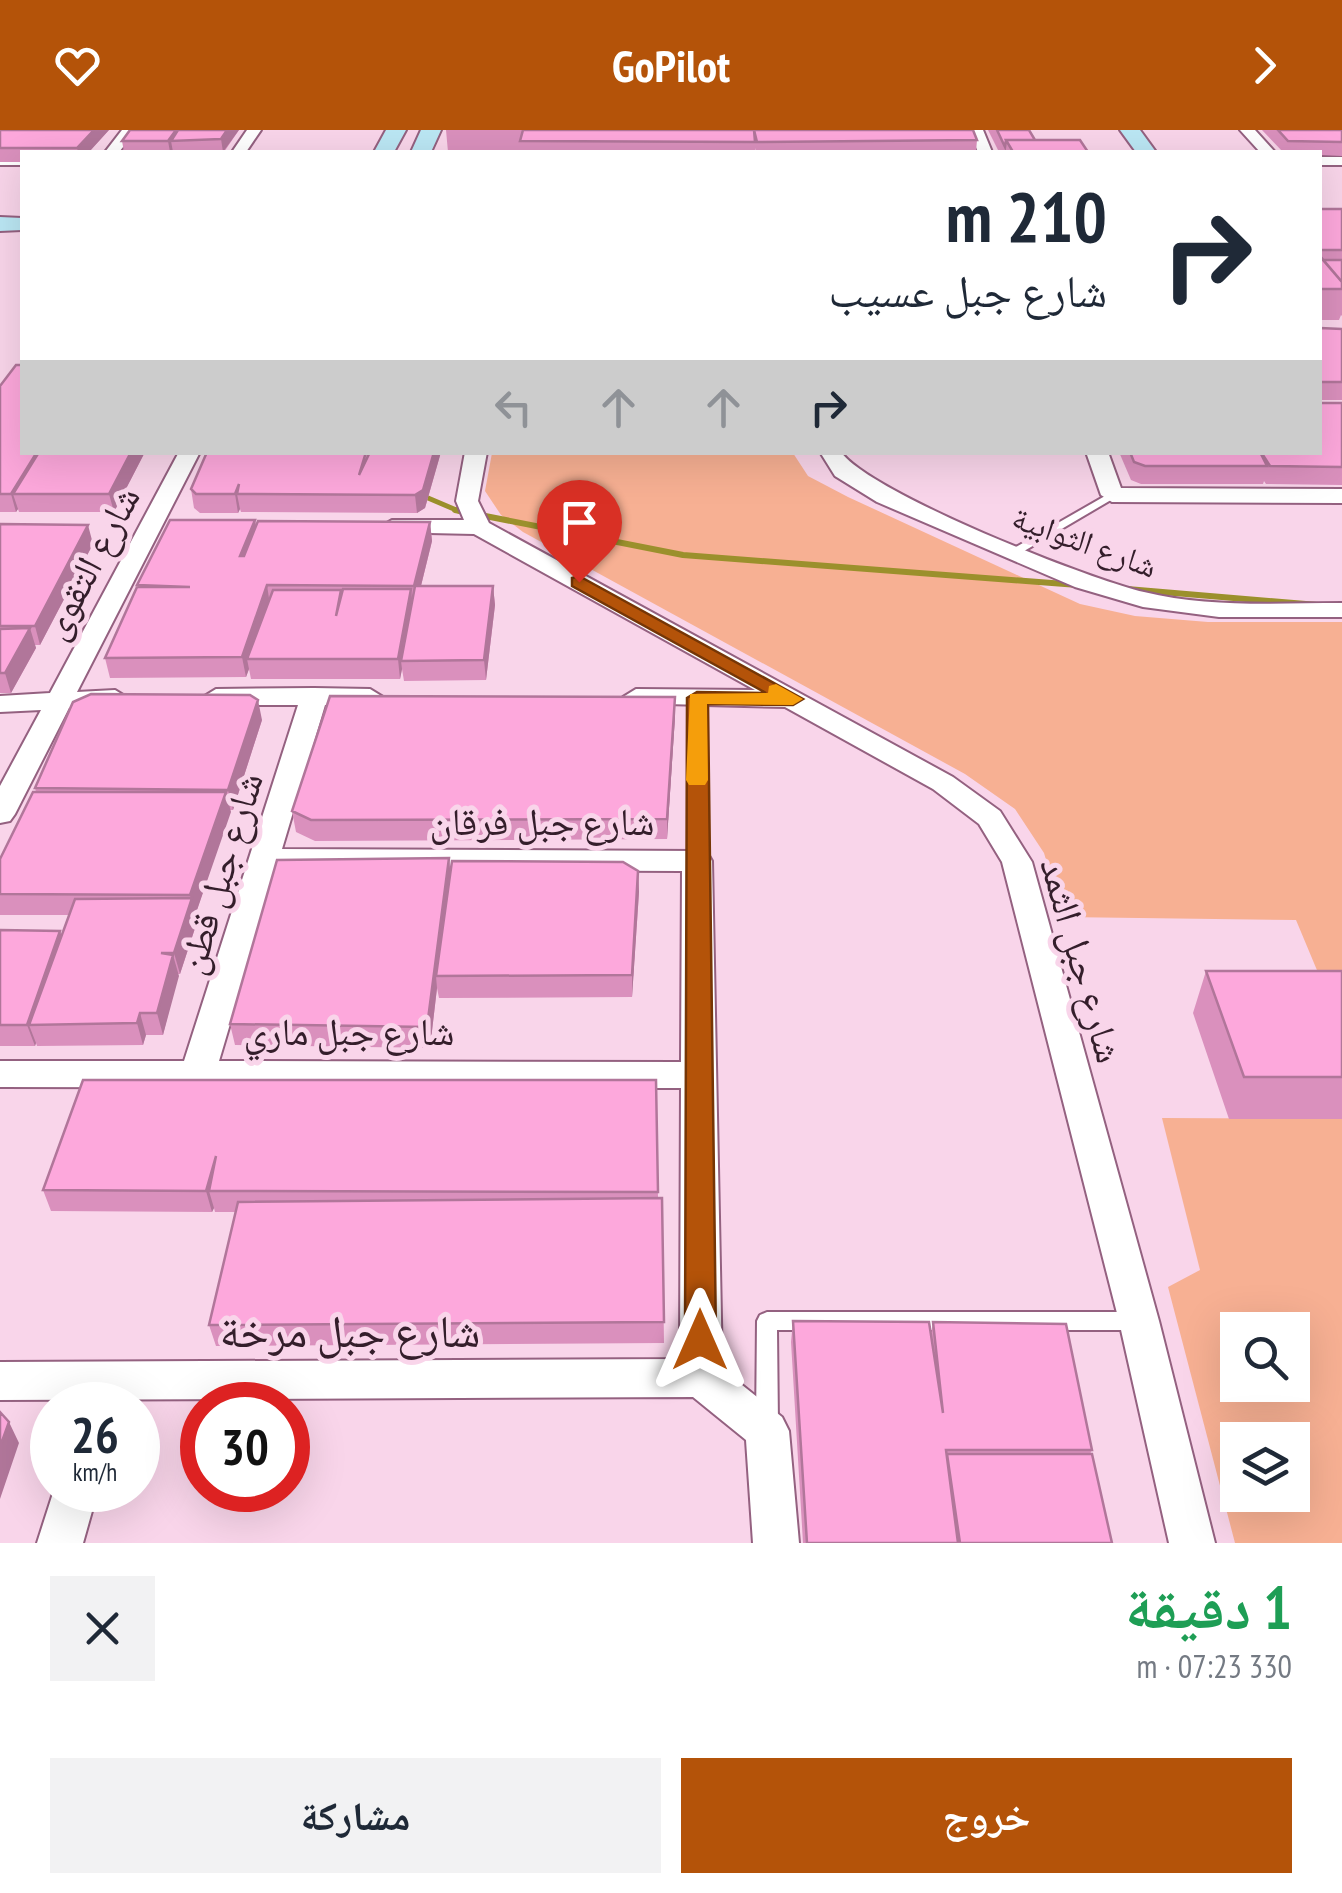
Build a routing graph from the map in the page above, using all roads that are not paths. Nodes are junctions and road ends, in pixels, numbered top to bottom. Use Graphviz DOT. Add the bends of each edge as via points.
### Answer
graph roads {
  1 [pos="130,130"];
  2 [pos="1247,130"];
  3 [pos="114,150"];
  4 [pos="1266,150"];
  5 [pos="189,455"];
  6 [pos="475,455"];
  7 [pos="832,455"];
  8 [pos="1098,455"];
  9 [pos="1112,495"];
  10 [pos="1342,496"];
  11 [pos="363,527"];
  12 [pos="479,527"];
  13 [pos="1014,551"];
  14 [pos="1342,610"];
  15 [pos="712,655"];
  16 [pos="314,696"];
  17 [pos="195,697"];
  18 [pos="394,697"];
  19 [pos="612,697"];
  20 [pos="144,698"];
  21 [pos="652,698"];
  22 [pos="697,698"];
  23 [pos="793,699"];
  24 [pos="58,703"];
  25 [pos="0,704"];
  26 [pos="0,814"];
  27 [pos="267,859"];
  28 [pos="697,860"];
  29 [pos="198,1072"];
  30 [pos="0,1074"];
  31 [pos="698,1074"];
  32 [pos="1139,1321"];
  33 [pos="700,1378"];
  34 [pos="0,1381"];
  35 [pos="30,1384"];
  36 [pos="160,1392"];
  37 [pos="767,1431"];
  38 [pos="69,1512"];
  39 [pos="60,1543"];
  40 [pos="776,1543"];
  41 [pos="1192,1543"];
  1 -- 3 [label="street"];
  2 -- 4 [label="street"];
  5 -- 24 [label="street, شارع التقوى" via="160,526"];
  6 -- 12 [label="street" via="466,501"];
  7 -- 13 [label="street, شارع الثوابية" via="843,471 885,497"];
  8 -- 9 [label="street"];
  9 -- 10 [label="street"];
  9 -- 13 [label="lane"];
  11 -- 12 [label="street"];
  12 -- 15 [label="street, شارع جبل الثمد"];
  13 -- 14 [label="street, شارع الثوابية" via="1143,600 1218,610"];
  15 -- 21 [label="street" via="704,676 680,692"];
  15 -- 23 [label="street, شارع جبل الثمد"];
  16 -- 17 [label="street"];
  16 -- 18 [label="street"];
  16 -- 27 [label="street, شارع جبل قطن"];
  19 -- 21 [label="street"];
  20 -- 24 [label="street"];
  21 -- 22 [label="street"];
  22 -- 23 [label="street"];
  22 -- 28 [label="lane"];
  23 -- 32 [label="street, شارع جبل الثمد" via="943,782 990,818 1017,862"];
  24 -- 25 [label="street"];
  24 -- 26 [label="street, شارع التقوى"];
  27 -- 28 [label="street, شارع جبل فرقان"];
  27 -- 29 [label="street, شارع جبل قطن"];
  28 -- 31 [label="street"];
  29 -- 30 [label="street, شارع جبل ماري"];
  29 -- 31 [label="street, شارع جبل ماري"];
  31 -- 33 [label="street"];
  32 -- 37 [label="lane" via="767,1321"];
  32 -- 41 [label="street, شارع جبل الثمد"];
  33 -- 36 [label="street, شارع جبل مرخة"];
  33 -- 37 [label="street"];
  34 -- 35 [label="street, شارع جبل مرخة"];
  37 -- 40 [label="street"];
  38 -- 39 [label="street"];
}
